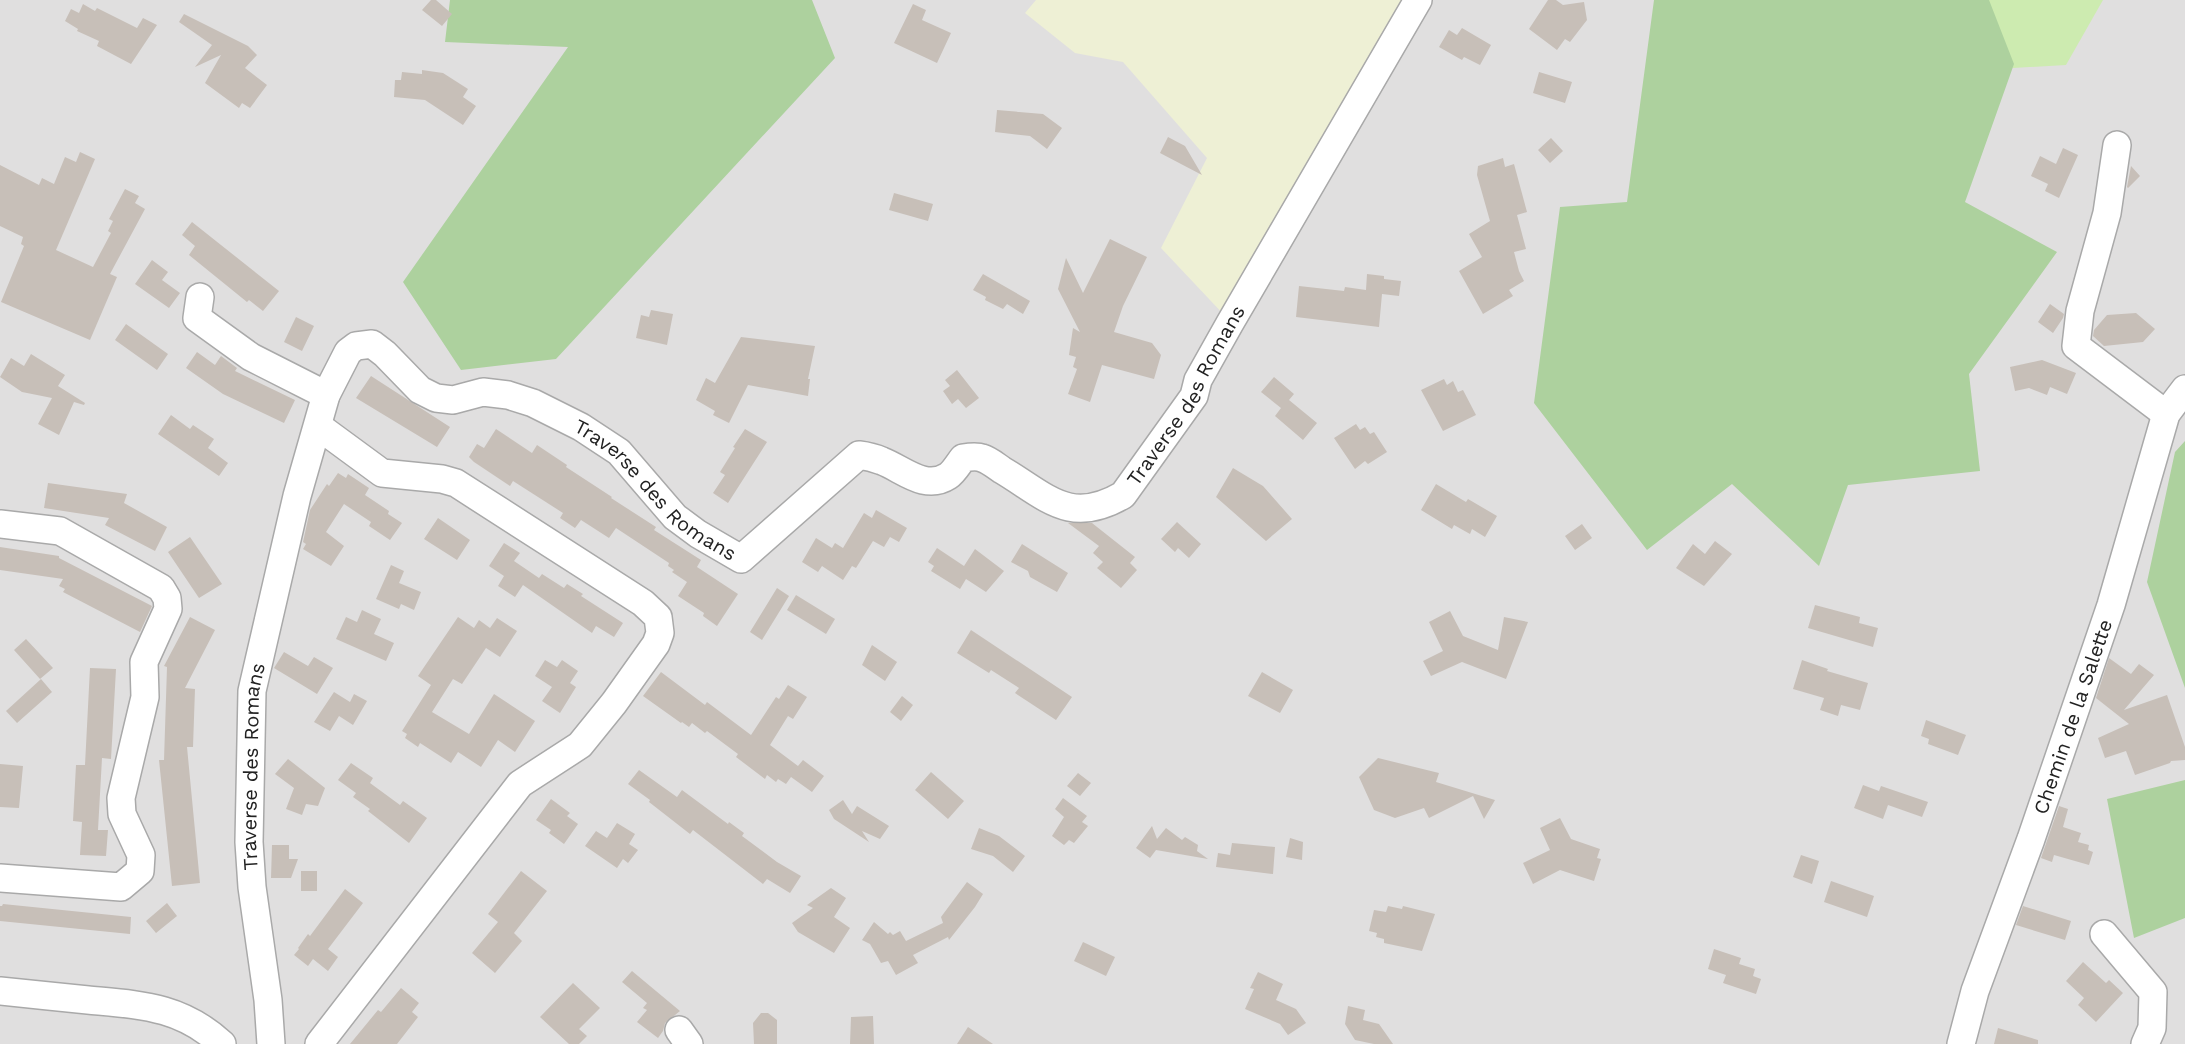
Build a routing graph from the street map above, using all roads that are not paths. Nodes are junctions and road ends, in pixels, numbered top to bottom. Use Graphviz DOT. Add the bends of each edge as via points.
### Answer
graph roads {
  1 [pos="1418,0"];
  2 [pos="2117,145"];
  3 [pos="200,297"];
  4 [pos="2185,389"];
  5 [pos="326,394"];
  6 [pos="2166,414"];
  7 [pos="318,426"];
  8 [pos="0,524"];
  9 [pos="0,878"];
  10 [pos="2104,934"];
  11 [pos="0,991"];
  12 [pos="221,1041"];
  13 [pos="271,1044"];
  14 [pos="319,1044"];
  15 [pos="1961,1044"];
  16 [pos="2145,1044"];
  1 -- 5 [label="street, Traverse des Romans" via="1219,342 1198,380 1194,396 1123,495 1107,504 1091,509 1053,503 981,457 963,458 949,475 935,481 918,480 859,454 741,559 675,517 619,452 533,403 483,392 453,400 436,398 420,390 372,344 356,346 348,352"];
  2 -- 6 [label="street" via="2107,213 2080,311 2076,346"];
  3 -- 5 [label="street" via="196,318 251,357"];
  4 -- 6 [label="street, Chemin de la Salette"];
  5 -- 7 [label="street, Traverse des Romans"];
  6 -- 15 [label="street, Chemin de la Salette" via="2111,605 1975,991"];
  7 -- 13 [label="street, Traverse des Romans" via="297,496 252,692 249,842"];
  7 -- 14 [label="street" via="382,473 456,483 643,603 658,617 660,633 614,703 580,745 520,784"];
  8 -- 9 [label="street" via="60,531 156,584 167,598 168,609 144,662 145,696 120,798 122,814 141,855 140,871 122,887"];
  10 -- 16 [label="street" via="2153,992 2152,1028"];
  11 -- 12 [label="street" via="141,1004 198,1024"];
}
